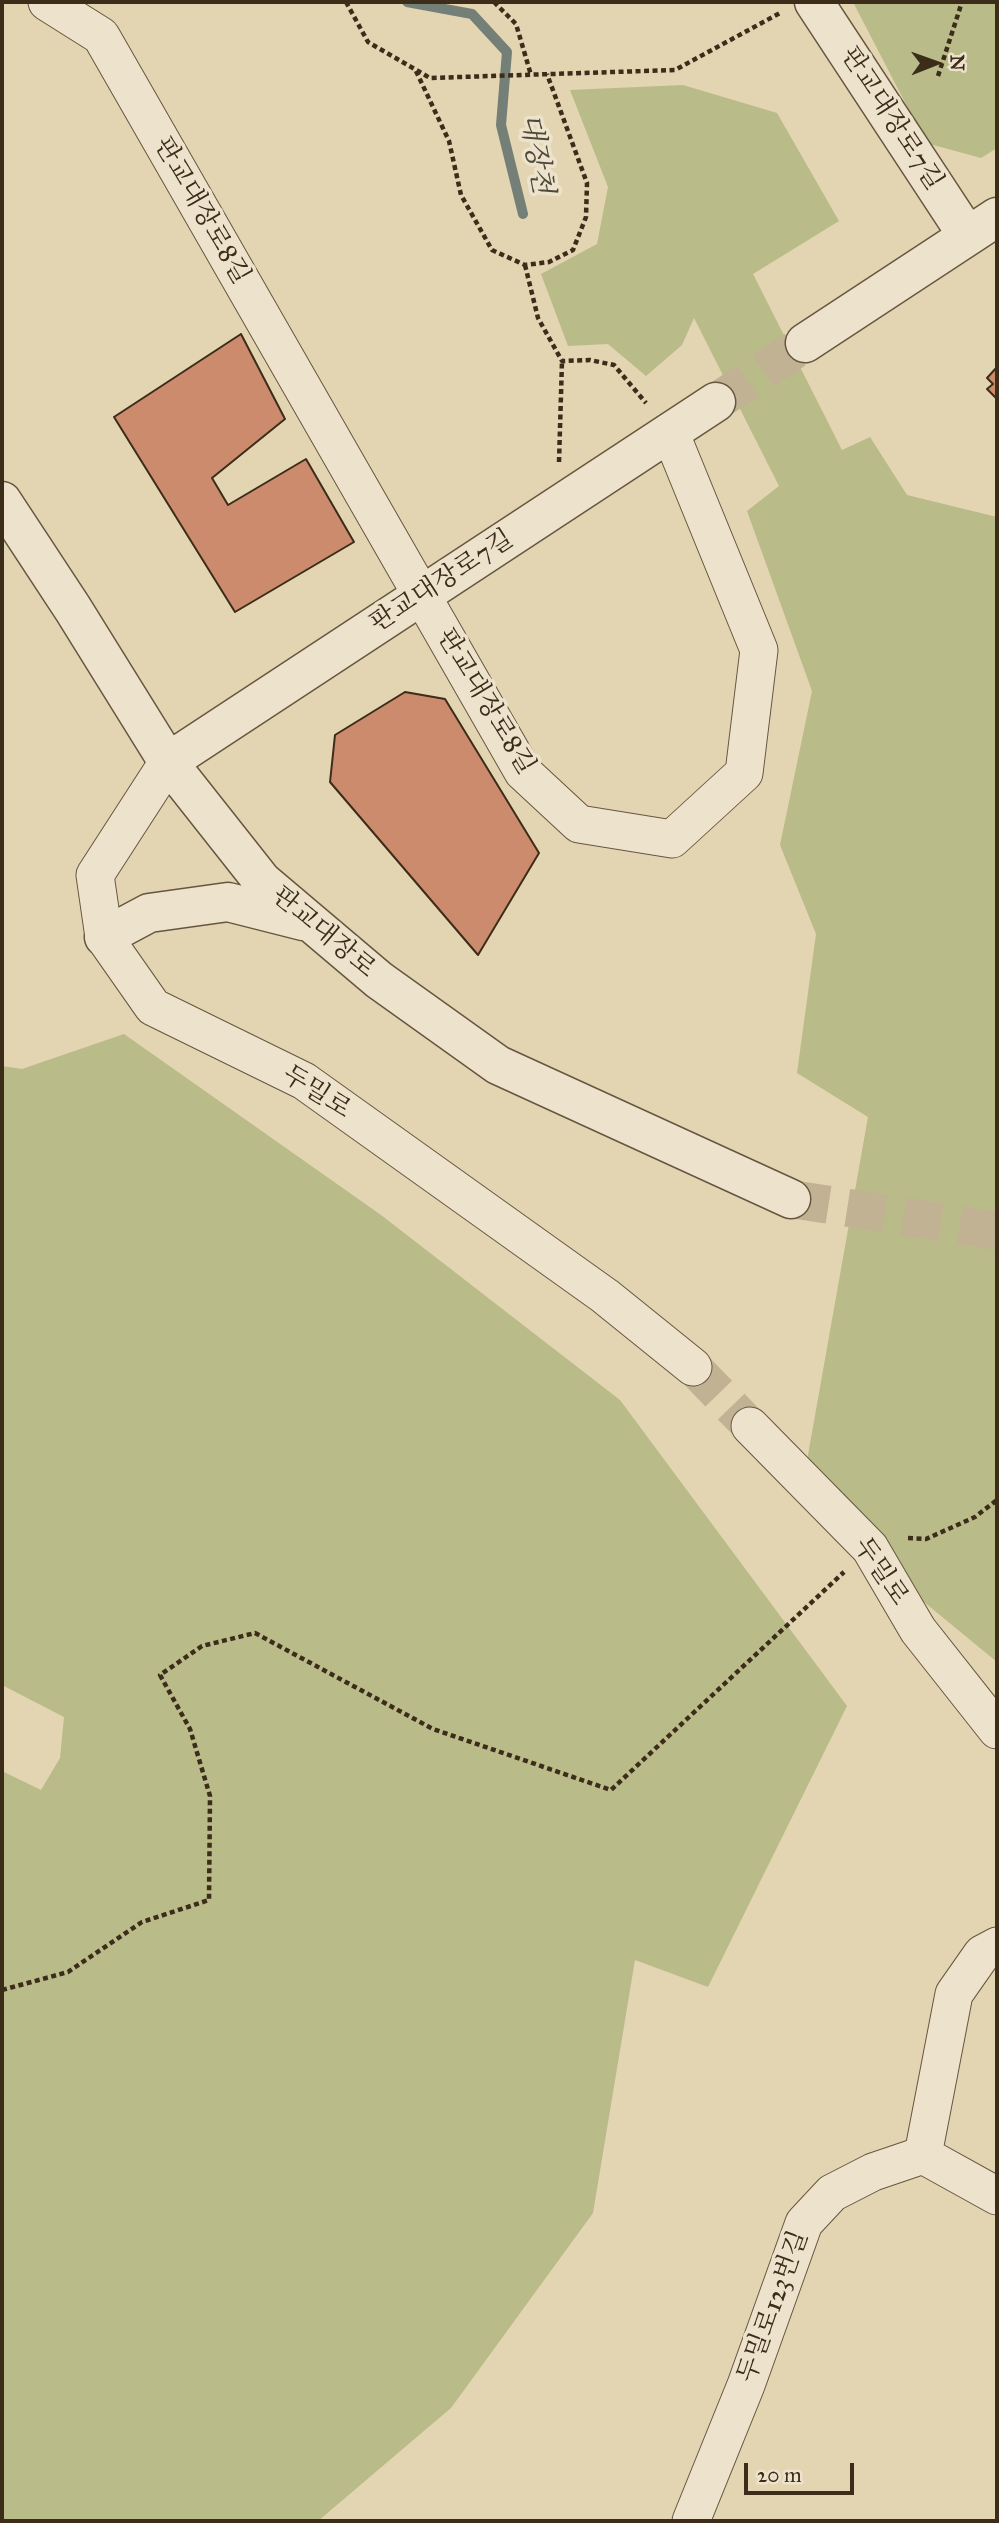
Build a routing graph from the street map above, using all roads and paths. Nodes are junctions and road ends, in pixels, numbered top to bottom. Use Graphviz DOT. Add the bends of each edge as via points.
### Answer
graph roads {
  1 [pos="47,2"];
  2 [pos="346,2"];
  3 [pos="494,2"];
  4 [pos="962,2"];
  5 [pos="800,6"];
  6 [pos="416,69"];
  7 [pos="547,74"];
  8 [pos="531,75"];
  9 [pos="938,76"];
  10 [pos="982,226"];
  11 [pos="525,265"];
  12 [pos="805,343"];
  13 [pos="562,361"];
  14 [pos="716,402"];
  15 [pos="670,432"];
  16 [pos="2,501"];
  17 [pos="557,506"];
  18 [pos="421,596"];
  19 [pos="168,762"];
  20 [pos="311,923"];
  21 [pos="104,937"];
  22 [pos="791,1199"];
  23 [pos="693,1367"];
  24 [pos="750,1426"];
  25 [pos="997,1500"];
  26 [pos="870,1548"];
  27 [pos="997,1730"];
  28 [pos="997,1946"];
  29 [pos="2,1990"];
  30 [pos="923,2155"];
  31 [pos="997,2196"];
  32 [pos="691,2521"];
  1 -- 18 [label="street, 판교대장로8길" via="102,36"];
  2 -- 6 [label="path" via="368,42"];
  3 -- 8 [label="path" via="516,24"];
  4 -- 9 [label="path"];
  5 -- 7 [label="path" via="675,70"];
  5 -- 10 [label="street, 판교대장로7길"];
  6 -- 8 [label="path" via="430,78"];
  6 -- 11 [label="path" via="449,141 461,195 492,250"];
  7 -- 8 [label="path"];
  7 -- 11 [label="path" via="587,183 586,216 573,250 549,262"];
  10 -- 12 [label="street, 판교대장로7길"];
  11 -- 13 [label="path" via="538,318"];
  13 -- 15 [label="path" via="614,365"];
  13 -- 17 [label="path"];
  14 -- 15 [label="street, 판교대장로7길"];
  15 -- 17 [label="street, 판교대장로7길"];
  15 -- 18 [label="street, 판교대장로8길" via="759,650 744,773 672,839 579,824 523,772"];
  16 -- 19 [label="street, 판교대장로"];
  17 -- 18 [label="street, 판교대장로7길"];
  18 -- 19 [label="street, 판교대장로7길"];
  19 -- 20 [label="street, 판교대장로" via="262,881"];
  19 -- 21 [label="street, 두밀로" via="95,875"];
  20 -- 21 [label="street" via="228,902 149,914"];
  20 -- 22 [label="street, 판교대장로" via="379,980 498,1065"];
  21 -- 23 [label="street, 두밀로" via="153,1007 304,1081 605,1296"];
  24 -- 26 [label="street, 두밀로"];
  25 -- 26 [label="path" via="975,1517 926,1539 880,1538"];
  26 -- 27 [label="street, 두밀로" via="918,1630"];
  26 -- 29 [label="path" via="611,1790 433,1729 255,1633 202,1646 160,1675 190,1729 210,1796 209,1900 142,1922 68,1972"];
  28 -- 30 [label="street" via="982,1954 954,1994"];
  30 -- 31 [label="street"];
  30 -- 32 [label="street, 두밀로123번길" via="873,2172 832,2193 804,2223 718,2460"];
}
